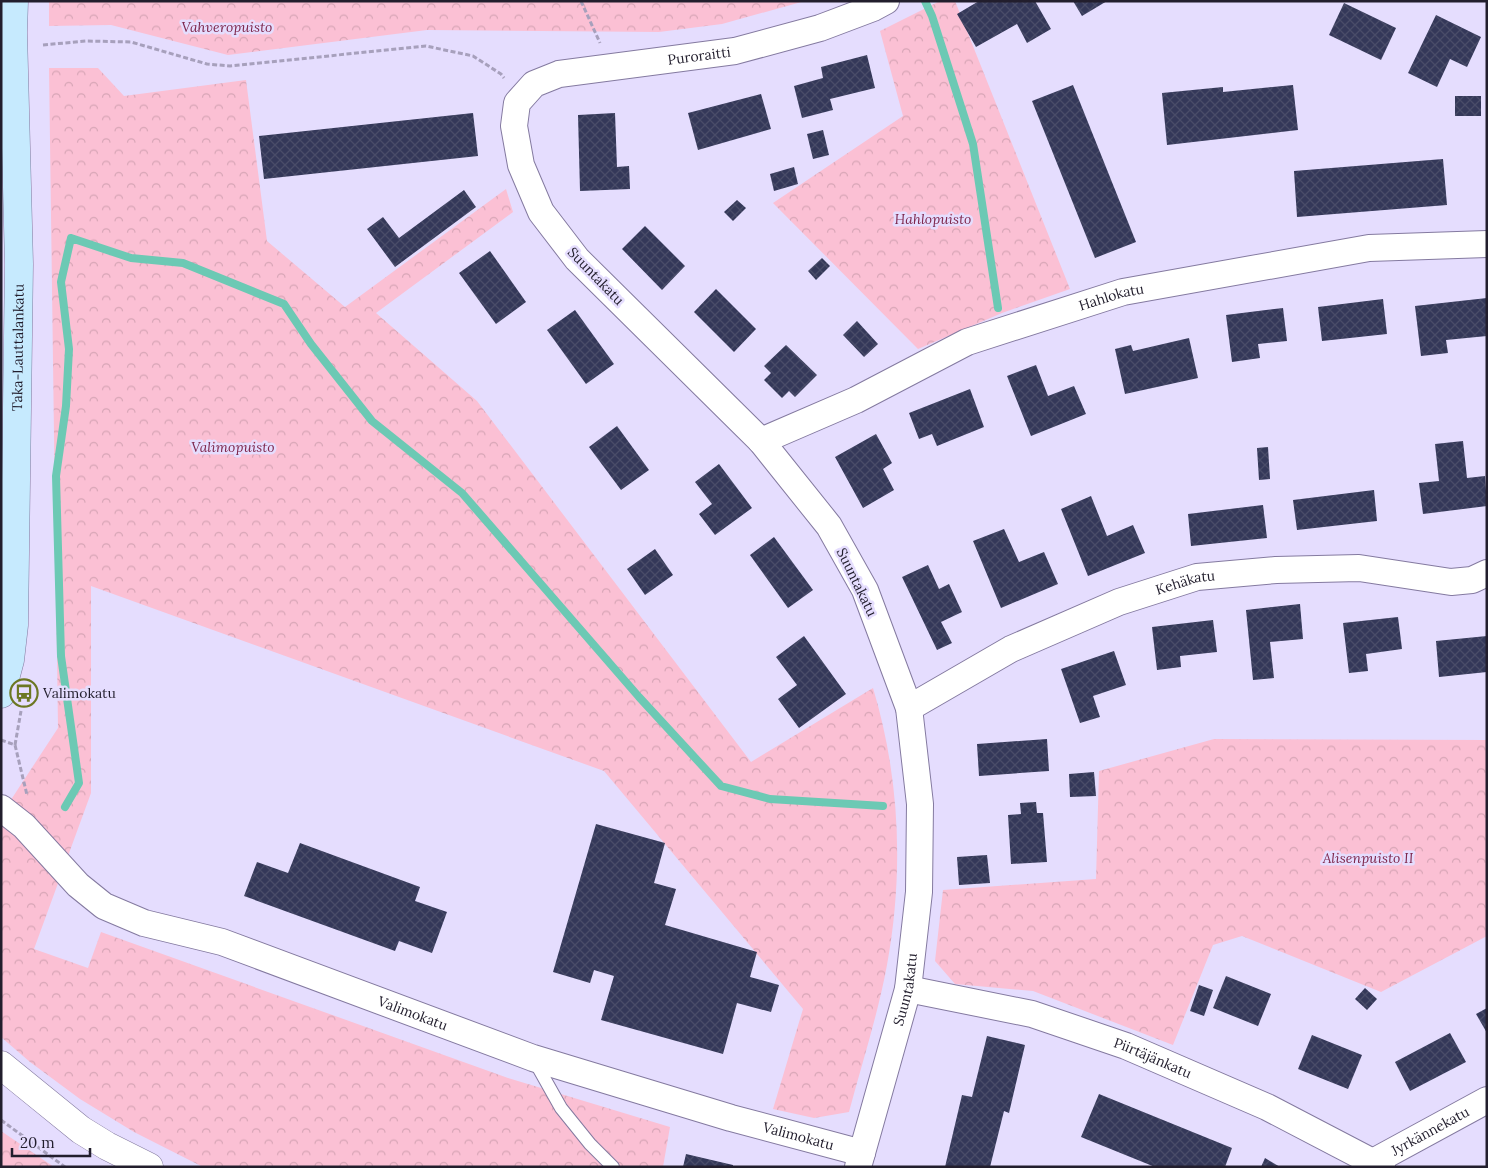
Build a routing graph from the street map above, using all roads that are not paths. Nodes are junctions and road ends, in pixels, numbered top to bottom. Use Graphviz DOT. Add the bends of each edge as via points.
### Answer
graph roads {
  1 [pos="14,1"];
  2 [pos="886,1"];
  3 [pos="517,103"];
  4 [pos="1487,244"];
  5 [pos="761,441"];
  6 [pos="1487,572"];
  7 [pos="6,659"];
  8 [pos="1,694"];
  9 [pos="909,708"];
  10 [pos="1,808"];
  11 [pos="908,990"];
  12 [pos="533,1058"];
  13 [pos="1,1065"];
  14 [pos="1487,1100"];
  15 [pos="860,1160"];
  16 [pos="1377,1164"];
  17 [pos="149,1167"];
  18 [pos="613,1167"];
  1 -- 7 [label="main road, Taka-Lauttalankatu" via="19,264 14,625"];
  2 -- 3 [label="street, Puroraitti" via="820,28 735,51 559,74 534,84"];
  3 -- 5 [label="street, Suuntakatu" via="514,126 521,165 541,212 577,259"];
  4 -- 5 [label="street, Hahlokatu" via="1368,248 1123,292 968,342 856,400"];
  5 -- 9 [label="street, Suuntakatu" via="829,526 865,590"];
  6 -- 9 [label="street, Kehäkatu" via="1472,580 1451,582 1358,568 1276,570 1197,577 1119,602 1011,649"];
  7 -- 8 [label="main road, Taka-Lauttalankatu"];
  9 -- 11 [label="street, Suuntakatu" via="920,804 919,892"];
  10 -- 12 [label="street, Valimokatu" via="28,831 78,886 104,906 144,923 222,942"];
  11 -- 15 [label="street, Suuntakatu"];
  11 -- 16 [label="street, Piirtäjänkatu" via="1032,1014 1126,1046 1268,1106"];
  12 -- 15 [label="street, Valimokatu"];
  12 -- 18 [label="lane" via="561,1108"];
  13 -- 17 [label="street" via="80,1130"];
  14 -- 16 [label="street, Jyrkännekatu"];
}
